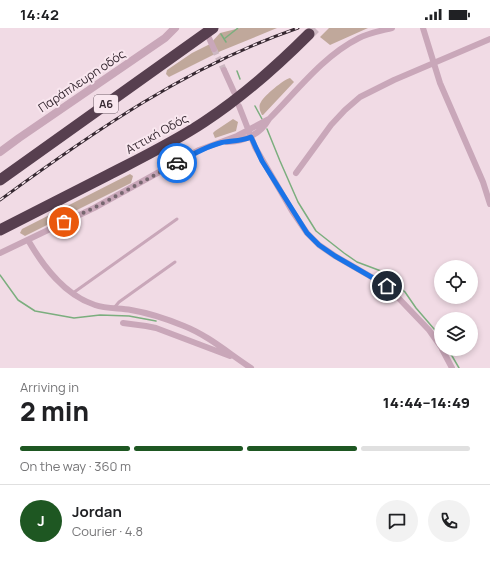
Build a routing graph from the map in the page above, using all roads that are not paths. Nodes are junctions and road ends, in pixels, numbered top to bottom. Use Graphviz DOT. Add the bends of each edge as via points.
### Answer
graph roads {
  1 [pos="175,28"];
  2 [pos="392,28"];
  3 [pos="423,28"];
  4 [pos="211,33"];
  5 [pos="309,34"];
  6 [pos="490,39"];
  7 [pos="214,49"];
  8 [pos="433,63"];
  9 [pos="224,70"];
  10 [pos="234,92"];
  11 [pos="239,106"];
  12 [pos="269,119"];
  13 [pos="248,130"];
  14 [pos="251,137"];
  15 [pos="222,142"];
  16 [pos="0,152"];
  17 [pos="296,173"];
  18 [pos="0,180"];
  19 [pos="490,204"];
  20 [pos="177,219"];
  21 [pos="0,230"];
  22 [pos="28,240"];
  23 [pos="0,253"];
  24 [pos="175,262"];
  25 [pos="73,293"];
  26 [pos="114,308"];
  27 [pos="123,323"];
  28 [pos="434,337"];
  29 [pos="446,356"];
  30 [pos="238,359"];
  31 [pos="251,368"];
  32 [pos="452,368"];
  1 -- 16 [label="street, Παράπλευρη οδός" via="165,38"];
  2 -- 12 [label="street" via="374,32 336,53"];
  3 -- 8 [label="street"];
  4 -- 7 [label="street"];
  4 -- 18 [label="highway, Α6"];
  5 -- 21 [label="highway, Αττική Οδός" via="259,80 205,121 139,159"];
  6 -- 8 [label="street"];
  8 -- 17 [label="street" via="360,97 331,125"];
  8 -- 19 [label="street"];
  9 -- 10 [label="street"];
  11 -- 13 [label="street"];
  12 -- 13 [label="street"];
  12 -- 14 [label="street" via="260,131"];
  13 -- 14 [label="street"];
  13 -- 15 [label="street"];
  14 -- 15 [label="street"];
  14 -- 28 [label="street" via="262,161 307,233 335,256 387,286"];
  15 -- 22 [label="street" via="199,150 101,204"];
  20 -- 25 [label="lane"];
  22 -- 23 [label="street"];
  22 -- 25 [label="street" via="52,275"];
  24 -- 26 [label="lane"];
  25 -- 26 [label="street" via="94,305"];
  26 -- 30 [label="street" via="143,312 184,326 205,336"];
  27 -- 30 [label="street" via="156,328"];
  29 -- 32 [label="street"];
  30 -- 31 [label="street"];
}
